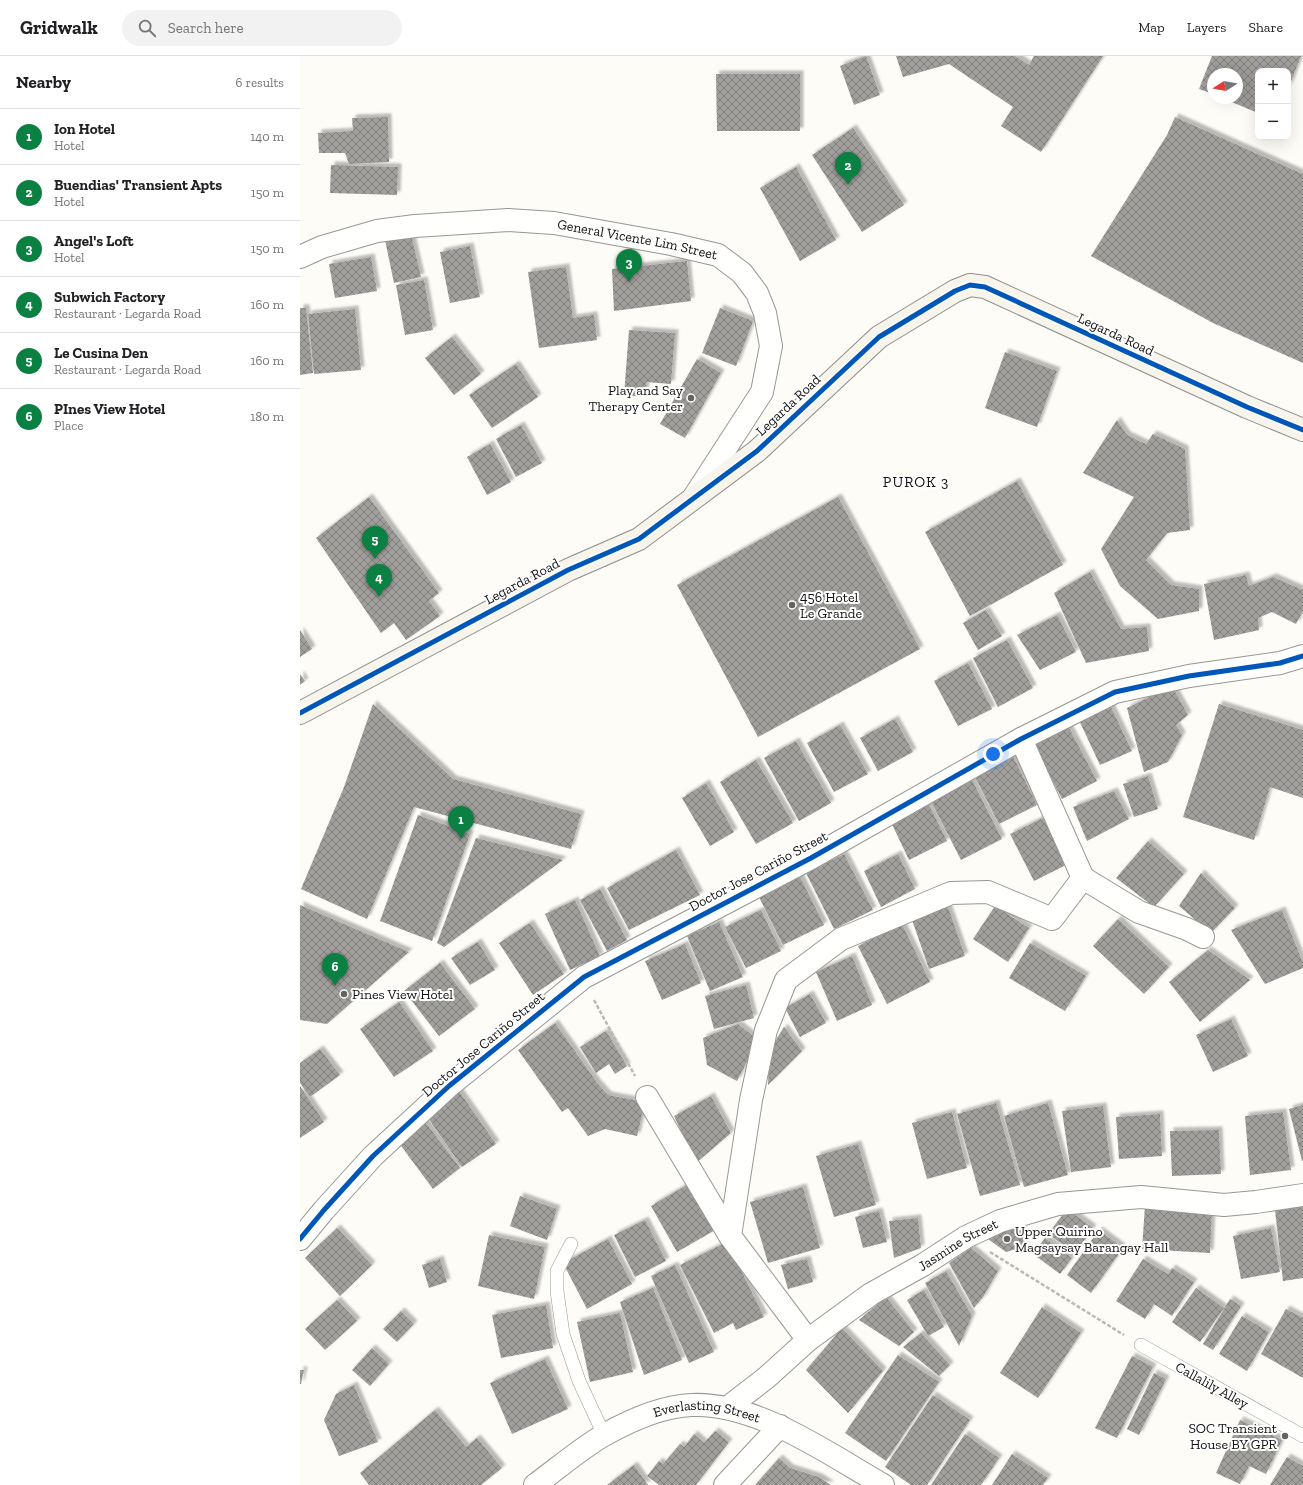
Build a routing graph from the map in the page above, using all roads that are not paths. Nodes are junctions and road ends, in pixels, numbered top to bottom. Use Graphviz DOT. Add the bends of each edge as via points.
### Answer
graph roads {
  1 [pos="300,257"];
  2 [pos="1303,430"];
  3 [pos="691,501"];
  4 [pos="1303,656"];
  5 [pos="300,713"];
  6 [pos="1021,739"];
  7 [pos="1083,878"];
  8 [pos="1203,937"];
  9 [pos="647,1097"];
  10 [pos="1303,1195"];
  11 [pos="730,1236"];
  12 [pos="300,1239"];
  13 [pos="571,1244"];
  14 [pos="808,1340"];
  15 [pos="1141,1346"];
  16 [pos="727,1408"];
  17 [pos="780,1426"];
  18 [pos="604,1435"];
  19 [pos="1303,1436"];
  20 [pos="535,1485"];
  21 [pos="725,1485"];
  22 [pos="883,1485"];
  1 -- 3 [label="street, General Vicente Lim Street" via="322,247 377,231 508,220 562,225 672,244 718,255 742,273 758,293 765,313 771,346 762,392"];
  2 -- 3 [label="main road, Legarda Road" via="985,287 970,285 955,291 879,337 757,451"];
  3 -- 5 [label="main road, Legarda Road" via="639,539 568,570"];
  4 -- 6 [label="street, Doctor Jose Cariño Street" via="1280,663 1188,676 1114,692"];
  6 -- 7 [label="street"];
  6 -- 12 [label="street, Doctor Jose Cariño Street" via="811,858 584,977 449,1086 373,1156"];
  7 -- 8 [label="street" via="1139,912"];
  7 -- 11 [label="street" via="1052,919 988,892 951,893 841,939 786,980 766,1030 751,1100"];
  9 -- 11 [label="street"];
  10 -- 14 [label="street, Jasmine Street" via="1224,1205 1141,1197 1058,1204 1000,1221 966,1237 871,1294"];
  11 -- 14 [label="street"];
  13 -- 18 [label="lane" via="557,1271 563,1334 579,1381"];
  14 -- 16 [label="street, Jasmine Street" via="766,1378"];
  15 -- 19 [label="lane, Callalily Alley"];
  16 -- 17 [label="street, Everlasting Street"];
  16 -- 18 [label="street, Everlasting Street" via="692,1405 657,1411"];
  17 -- 21 [label="street"];
  17 -- 22 [label="street, Everlasting Street"];
  18 -- 20 [label="street, Everlasting Street"];
}
